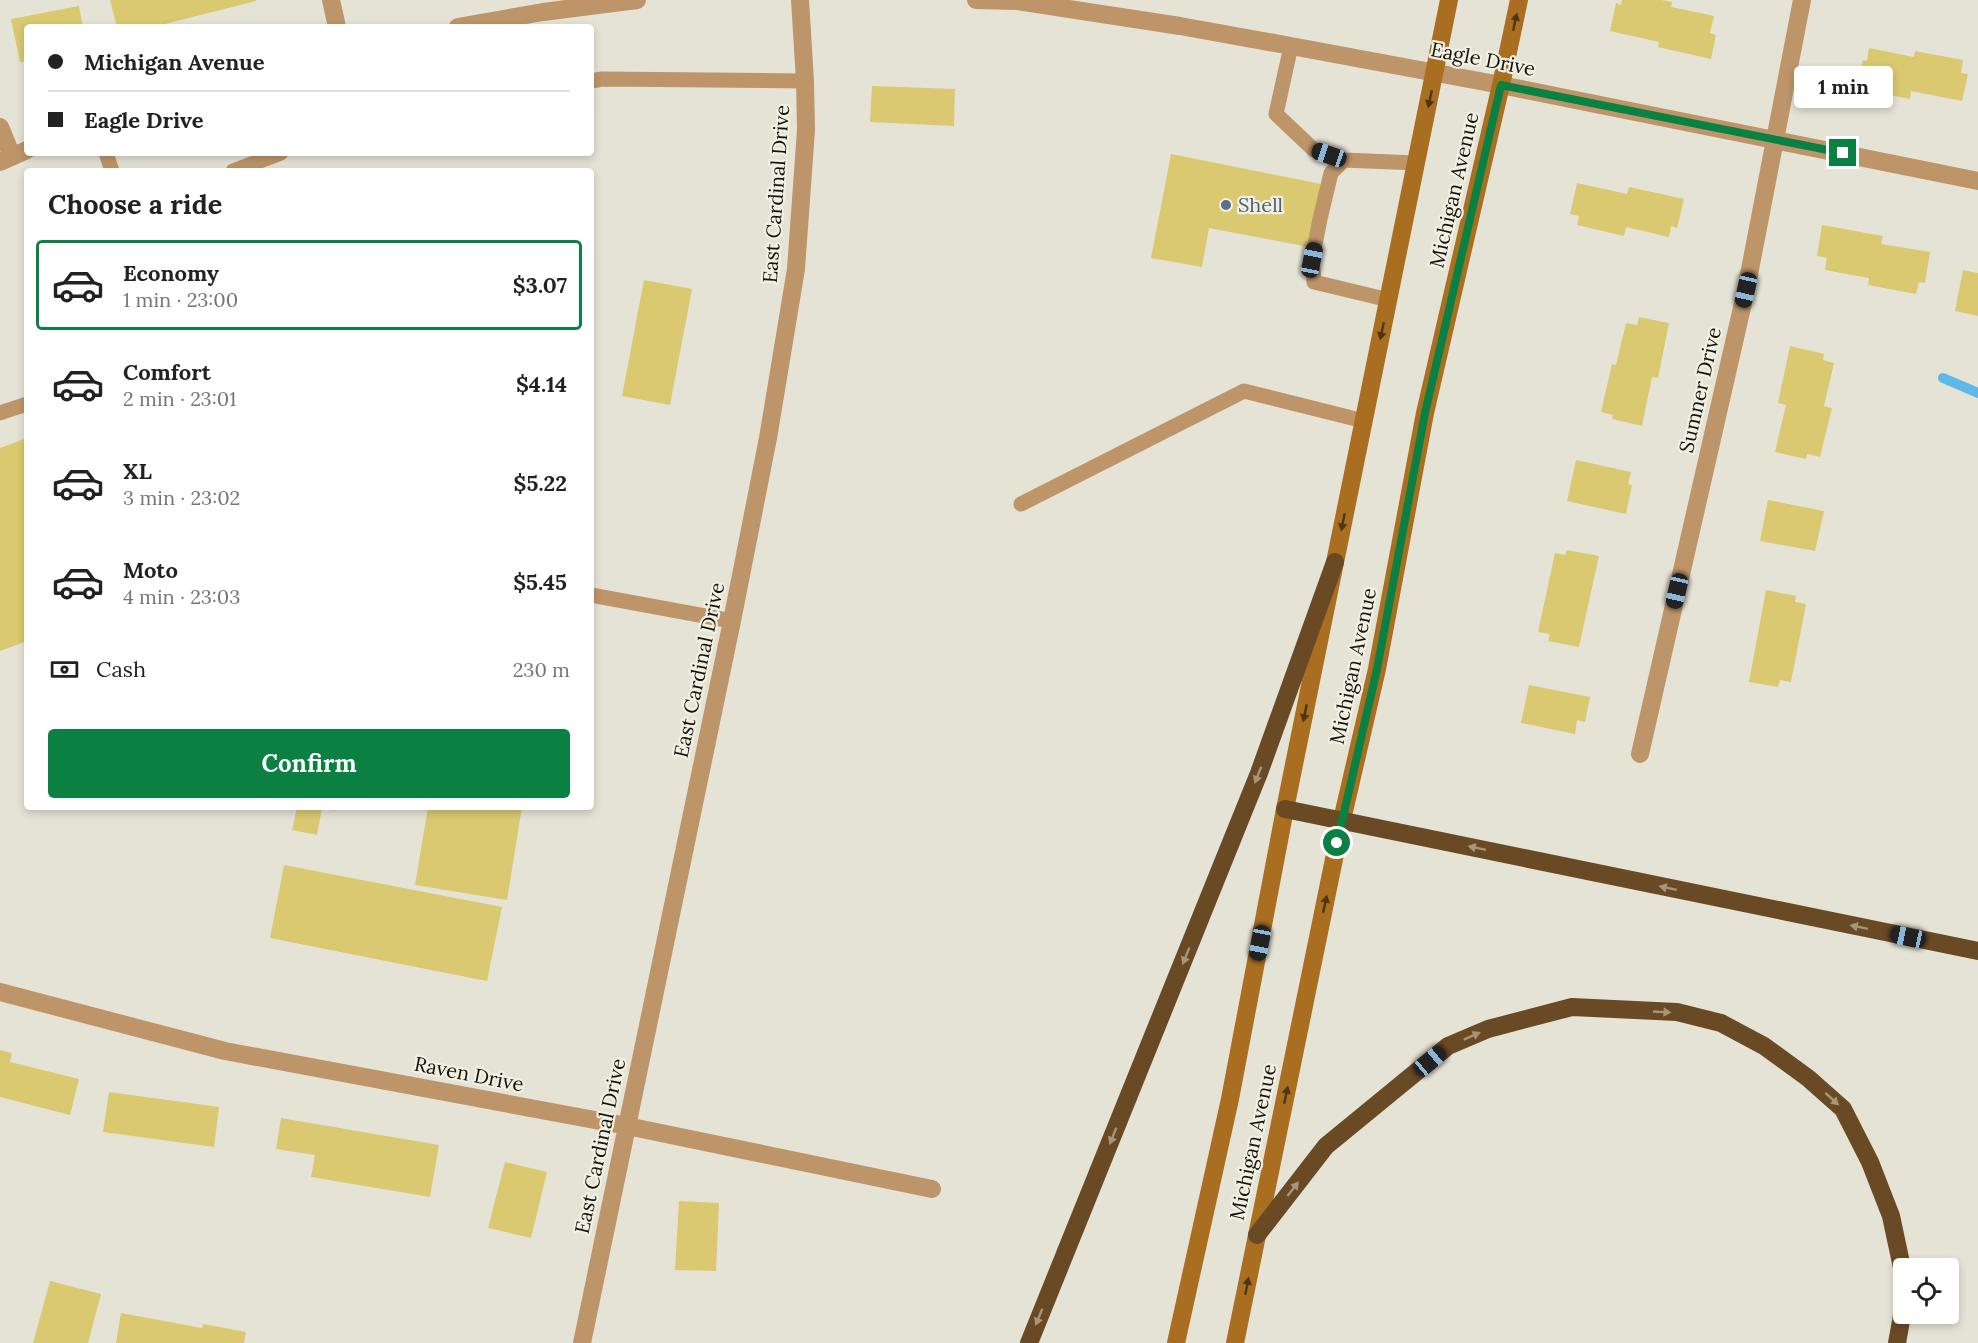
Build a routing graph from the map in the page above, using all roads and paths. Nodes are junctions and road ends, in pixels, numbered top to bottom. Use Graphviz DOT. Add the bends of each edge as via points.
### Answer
graph roads {
  1 [pos="331,0"];
  2 [pos="637,0"];
  3 [pos="800,0"];
  4 [pos="976,0"];
  5 [pos="1449,0"];
  6 [pos="1519,0"];
  7 [pos="1802,0"];
  8 [pos="336,24"];
  9 [pos="476,24"];
  10 [pos="1291,46"];
  11 [pos="1436,73"];
  12 [pos="594,80"];
  13 [pos="806,81"];
  14 [pos="1501,85"];
  15 [pos="0,127"];
  16 [pos="1775,139"];
  17 [pos="13,156"];
  18 [pos="272,156"];
  19 [pos="1344,160"];
  20 [pos="1417,162"];
  21 [pos="241,168"];
  22 [pos="1978,181"];
  23 [pos="1389,300"];
  24 [pos="24,405"];
  25 [pos="0,413"];
  26 [pos="1364,421"];
  27 [pos="1021,504"];
  28 [pos="1335,562"];
  29 [pos="594,596"];
  30 [pos="732,621"];
  31 [pos="1640,754"];
  32 [pos="1285,810"];
  33 [pos="1342,820"];
  34 [pos="1978,951"];
  35 [pos="0,992"];
  36 [pos="627,1126"];
  37 [pos="932,1189"];
  38 [pos="1257,1235"];
  39 [pos="1900,1258"];
  40 [pos="1901,1324"];
  41 [pos="582,1343"];
  42 [pos="1029,1343"];
  43 [pos="1176,1343"];
  44 [pos="1235,1343"];
  45 [pos="1898,1343"];
  1 -- 8 [label="street"];
  2 -- 9 [label="street"];
  3 -- 13 [label="street, East Cardinal Drive"];
  4 -- 10 [label="street, Eagle Drive" via="1017,1"];
  5 -- 11 [label="main road, Michigan Avenue"];
  14 -- 6 [label="main road, Michigan Avenue, one-way"];
  7 -- 16 [label="street, Sumner Drive"];
  10 -- 11 [label="street, Eagle Drive"];
  10 -- 19 [label="lane" via="1276,114 1314,150"];
  11 -- 14 [label="street, Eagle Drive"];
  11 -- 20 [label="main road, Michigan Avenue, one-way"];
  12 -- 13 [label="lane"];
  13 -- 30 [label="street, East Cardinal Drive" via="796,269"];
  14 -- 16 [label="street, Eagle Drive"];
  14 -- 33 [label="main road, Michigan Avenue" via="1425,413 1377,669"];
  15 -- 17 [label="street"];
  16 -- 22 [label="street, Eagle Drive"];
  16 -- 31 [label="street, Sumner Drive" via="1746,290"];
  18 -- 21 [label="lane"];
  19 -- 20 [label="lane"];
  19 -- 23 [label="lane" via="1331,173 1312,260 1314,282"];
  20 -- 23 [label="main road, Michigan Avenue"];
  23 -- 26 [label="main road, Michigan Avenue, one-way"];
  24 -- 25 [label="lane"];
  26 -- 27 [label="lane" via="1244,391"];
  26 -- 28 [label="main road, Michigan Avenue, one-way"];
  28 -- 32 [label="main road, Michigan Avenue, one-way"];
  28 -- 42 [label="highway, one-way" via="1259,773"];
  29 -- 30 [label="lane"];
  30 -- 36 [label="street, East Cardinal Drive"];
  32 -- 33 [label="highway"];
  32 -- 43 [label="main road, Michigan Avenue" via="1230,1099"];
  34 -- 33 [label="highway, one-way"];
  38 -- 33 [label="main road, Michigan Avenue, one-way"];
  35 -- 36 [label="street, Raven Drive" via="225,1051"];
  36 -- 37 [label="street, Raven Drive"];
  36 -- 41 [label="street, East Cardinal Drive"];
  38 -- 39 [label="highway, one-way" via="1326,1146 1448,1046 1488,1029 1572,1007 1677,1012 1721,1023 1764,1046 1808,1078 1843,1109 1891,1216"];
  44 -- 38 [label="main road, Michigan Avenue, one-way"];
  40 -- 45 [label="highway"];
}
